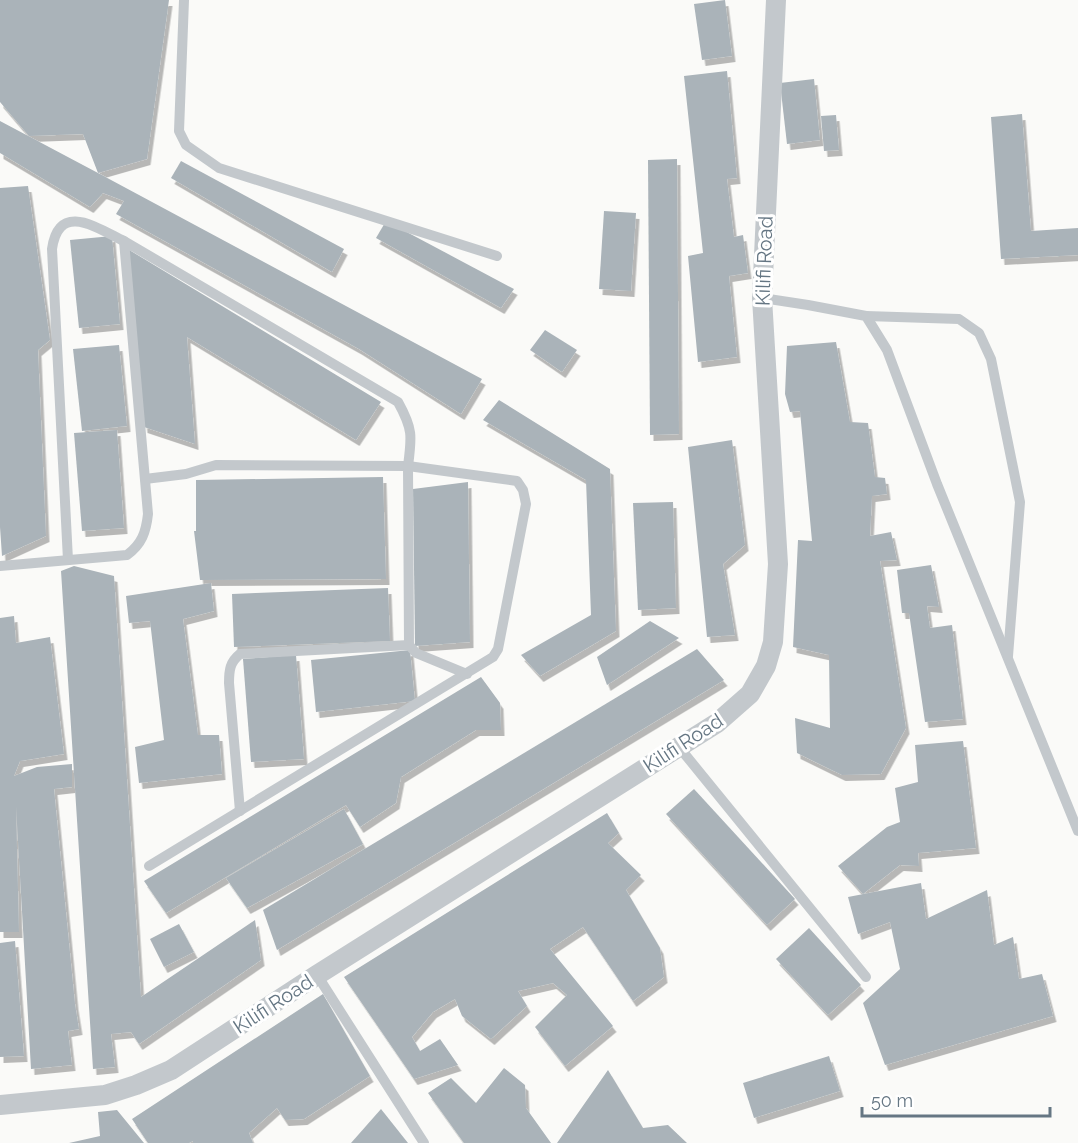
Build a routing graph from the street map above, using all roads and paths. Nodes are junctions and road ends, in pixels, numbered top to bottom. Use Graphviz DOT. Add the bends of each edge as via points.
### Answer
graph roads {
  1 [pos="183,0"];
  2 [pos="776,0"];
  3 [pos="124,241"];
  4 [pos="496,256"];
  5 [pos="762,298"];
  6 [pos="866,316"];
  7 [pos="408,466"];
  8 [pos="145,479"];
  9 [pos="68,560"];
  10 [pos="0,566"];
  11 [pos="409,645"];
  12 [pos="1008,659"];
  13 [pos="467,674"];
  14 [pos="679,747"];
  15 [pos="240,811"];
  16 [pos="1078,831"];
  17 [pos="149,866"];
  18 [pos="316,975"];
  19 [pos="866,977"];
  20 [pos="0,1105"];
  21 [pos="424,1143"];
  1 -- 4 [label="lane" via="179,131 186,145 219,168"];
  2 -- 5 [label="street, Kilifi Road"];
  3 -- 7 [label="lane" via="398,402 410,423"];
  3 -- 8 [label="lane"];
  3 -- 9 [label="lane" via="75,221 58,229 52,249"];
  5 -- 6 [label="lane"];
  5 -- 14 [label="street, Kilifi Road" via="778,564 772,642 766,666 750,694 717,723"];
  6 -- 12 [label="lane" via="887,350"];
  6 -- 12 [label="lane" via="959,319 978,333 991,359 1020,502"];
  7 -- 8 [label="lane" via="216,465 186,474"];
  7 -- 11 [label="lane"];
  7 -- 13 [label="lane" via="517,481 523,490 526,504 498,649 493,657"];
  8 -- 9 [label="lane" via="148,513 146,531 138,547 126,555"];
  9 -- 10 [label="lane"];
  11 -- 13 [label="lane" via="416,653"];
  11 -- 15 [label="lane" via="240,654 235,658 229,683"];
  12 -- 16 [label="lane"];
  13 -- 15 [label="lane"];
  14 -- 18 [label="street, Kilifi Road"];
  14 -- 19 [label="lane"];
  15 -- 17 [label="lane"];
  18 -- 20 [label="street, Kilifi Road" via="171,1070 136,1085 105,1095"];
  18 -- 21 [label="lane"];
}
